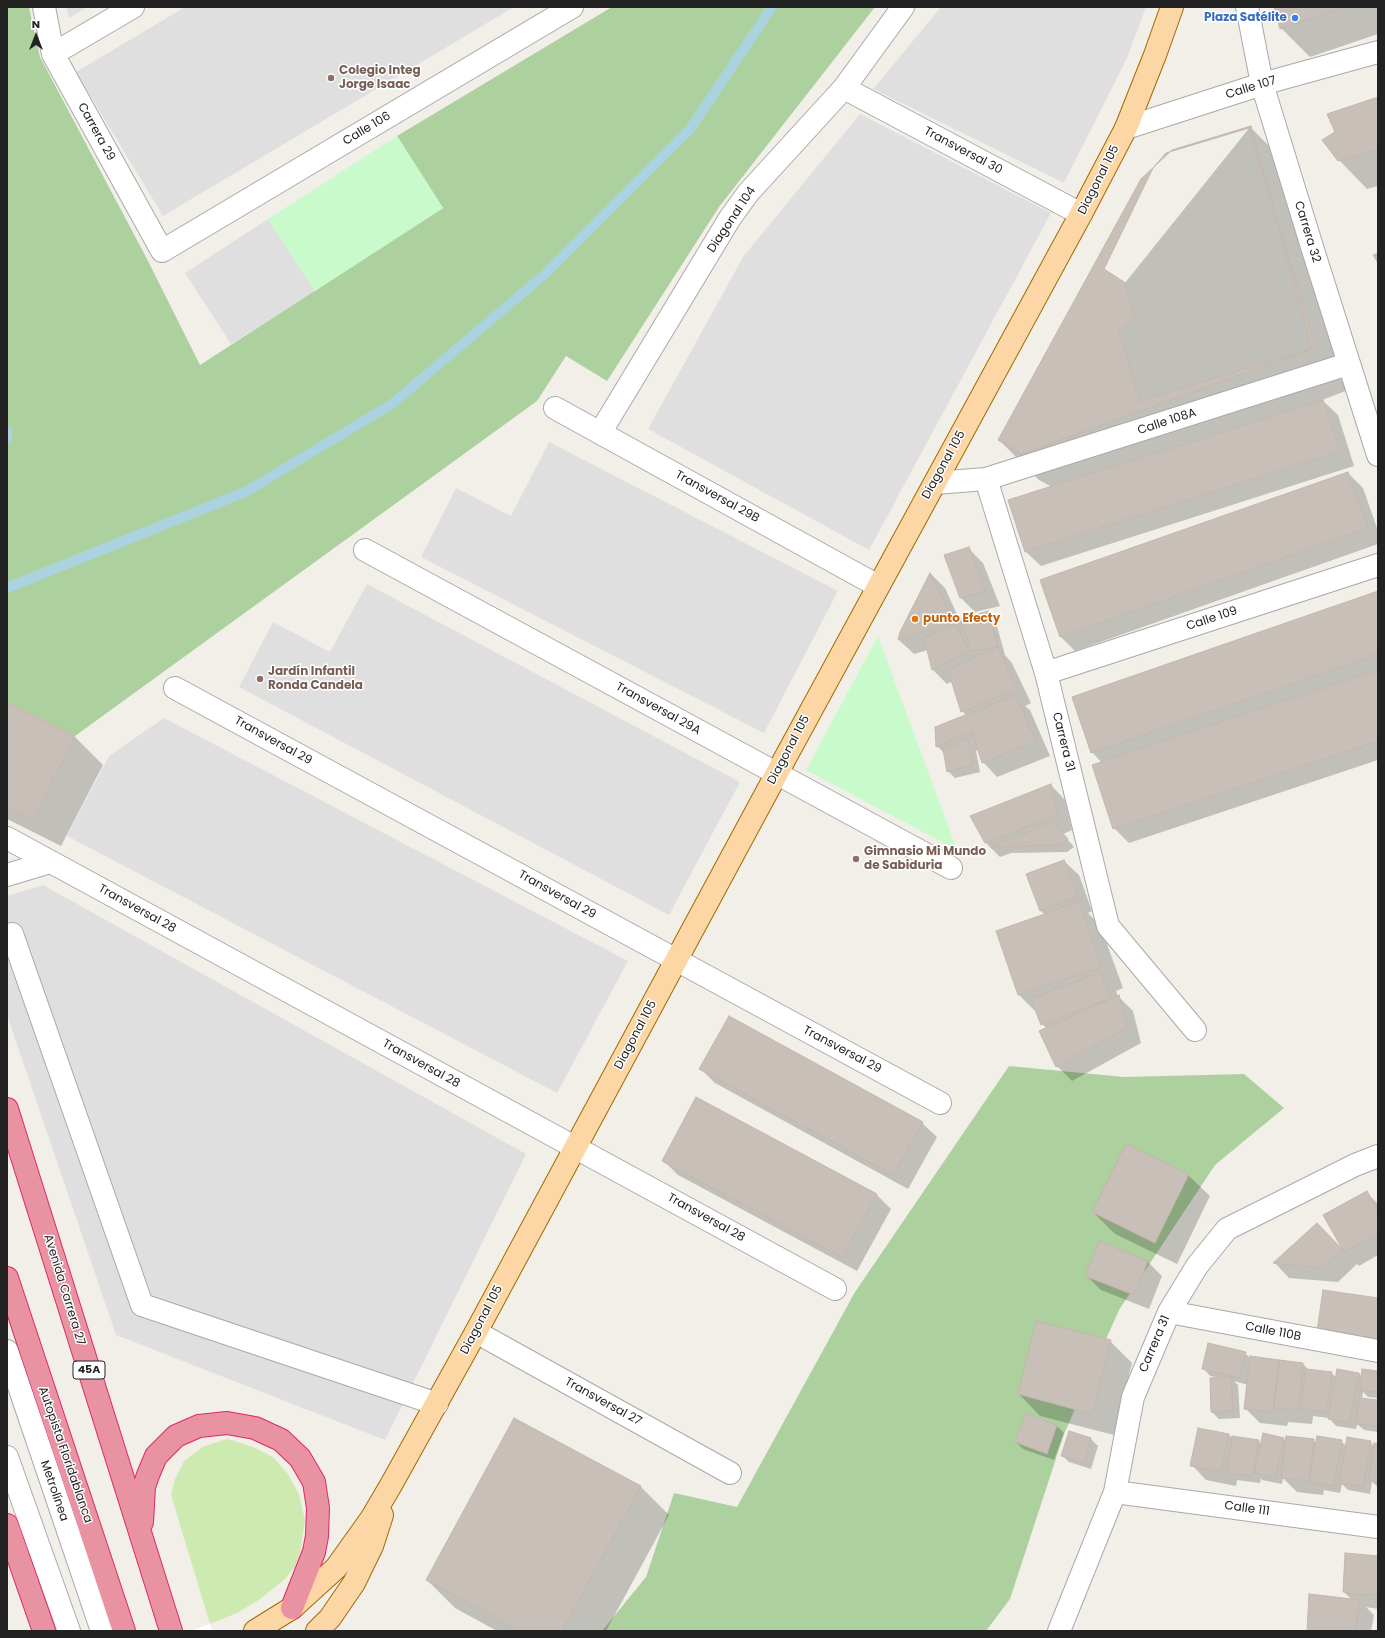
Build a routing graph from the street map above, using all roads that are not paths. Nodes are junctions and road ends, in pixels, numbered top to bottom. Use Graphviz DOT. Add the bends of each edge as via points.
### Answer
graph roads {
  1 [pos="44,7"];
  2 [pos="133,7"];
  3 [pos="572,7"];
  4 [pos="903,7"];
  5 [pos="1172,7"];
  6 [pos="1247,7"];
  7 [pos="1378,52"];
  8 [pos="53,54"];
  9 [pos="1262,84"];
  10 [pos="844,88"];
  11 [pos="1126,128"];
  12 [pos="1081,214"];
  13 [pos="162,252"];
  14 [pos="1348,364"];
  15 [pos="555,408"];
  16 [pos="600,433"];
  17 [pos="1378,455"];
  18 [pos="986,479"];
  19 [pos="934,483"];
  20 [pos="365,550"];
  21 [pos="1378,566"];
  22 [pos="878,586"];
  23 [pos="1046,673"];
  24 [pos="175,688"];
  25 [pos="776,773"];
  26 [pos="7,838"];
  27 [pos="50,862"];
  28 [pos="951,868"];
  29 [pos="7,875"];
  30 [pos="12,934"];
  31 [pos="676,960"];
  32 [pos="1195,1030"];
  33 [pos="940,1103"];
  34 [pos="7,1109"];
  35 [pos="575,1147"];
  36 [pos="1378,1156"];
  37 [pos="7,1278"];
  38 [pos="835,1289"];
  39 [pos="1169,1312"];
  40 [pos="476,1332"];
  41 [pos="7,1351"];
  42 [pos="1378,1351"];
  43 [pos="437,1404"];
  44 [pos="7,1457"];
  45 [pos="730,1473"];
  46 [pos="391,1485"];
  47 [pos="1115,1492"];
  48 [pos="7,1525"];
  49 [pos="1378,1527"];
  50 [pos="142,1537"];
  51 [pos="292,1608"];
  52 [pos="44,1631"];
  53 [pos="69,1631"];
  54 [pos="102,1631"];
  55 [pos="124,1631"];
  56 [pos="171,1631"];
  57 [pos="255,1631"];
  58 [pos="317,1631"];
  59 [pos="1059,1631"];
  1 -- 8 [label="street, Carrera 29"];
  2 -- 8 [label="street"];
  3 -- 13 [label="street, Calle 106"];
  4 -- 10 [label="street, Diagonal 104"];
  5 -- 11 [label="main road, Diagonal 105"];
  6 -- 9 [label="street, Carrera 32"];
  7 -- 9 [label="street, Calle 107"];
  8 -- 13 [label="street, Carrera 29"];
  9 -- 11 [label="street, Calle 107"];
  9 -- 14 [label="street, Carrera 32"];
  10 -- 12 [label="street, Transversal 30"];
  10 -- 16 [label="street, Diagonal 104" via="748,193 730,218"];
  11 -- 12 [label="main road, Diagonal 105"];
  12 -- 19 [label="main road, Diagonal 105"];
  14 -- 17 [label="street, Carrera 32"];
  14 -- 18 [label="street, Calle 108A"];
  15 -- 16 [label="street, Transversal 29B"];
  16 -- 22 [label="street, Transversal 29B"];
  18 -- 19 [label="street"];
  18 -- 23 [label="street, Carrera 31"];
  19 -- 22 [label="main road, Diagonal 105"];
  20 -- 25 [label="street, Transversal 29A"];
  21 -- 23 [label="street, Calle 109"];
  22 -- 25 [label="main road, Diagonal 105"];
  23 -- 32 [label="street, Carrera 31" via="1108,926"];
  24 -- 31 [label="street, Transversal 29"];
  25 -- 28 [label="street, Transversal 29A"];
  25 -- 31 [label="main road, Diagonal 105"];
  26 -- 27 [label="street, Transversal 28"];
  27 -- 29 [label="street"];
  27 -- 35 [label="street, Transversal 28"];
  30 -- 43 [label="street" via="142,1305"];
  31 -- 33 [label="street, Transversal 29"];
  31 -- 35 [label="main road, Diagonal 105"];
  34 -- 50 [label="highway, Avenida Carrera 27 / 45A"];
  35 -- 38 [label="street, Transversal 28"];
  35 -- 40 [label="main road, Diagonal 105"];
  36 -- 39 [label="street, Carrera 31" via="1227,1229 1197,1266"];
  37 -- 55 [label="highway, Autopista Floridablanca"];
  39 -- 42 [label="street, Calle 110B"];
  39 -- 47 [label="street, Carrera 31" via="1133,1396"];
  40 -- 43 [label="main road, Diagonal 105"];
  40 -- 45 [label="street, Transversal 27"];
  41 -- 54 [label="street, Metrolínea"];
  43 -- 46 [label="main road, Diagonal 105"];
  44 -- 53 [label="street"];
  46 -- 51 [label="main road, Diagonal 105" via="371,1519 336,1568"];
  46 -- 58 [label="main road, Diagonal 105" via="372,1546 354,1583 330,1618"];
  47 -- 49 [label="street, Calle 111"];
  47 -- 59 [label="street, Carrera 31"];
  48 -- 52 [label="highway"];
  50 -- 51 [label="highway" via="144,1486 156,1456 176,1436 199,1426 228,1423 255,1428 281,1440 300,1458 314,1482 318,1508 314,1552"];
  50 -- 56 [label="highway, Avenida Carrera 27 / 45A"];
  51 -- 57 [label="main road, Diagonal 105"];
}
